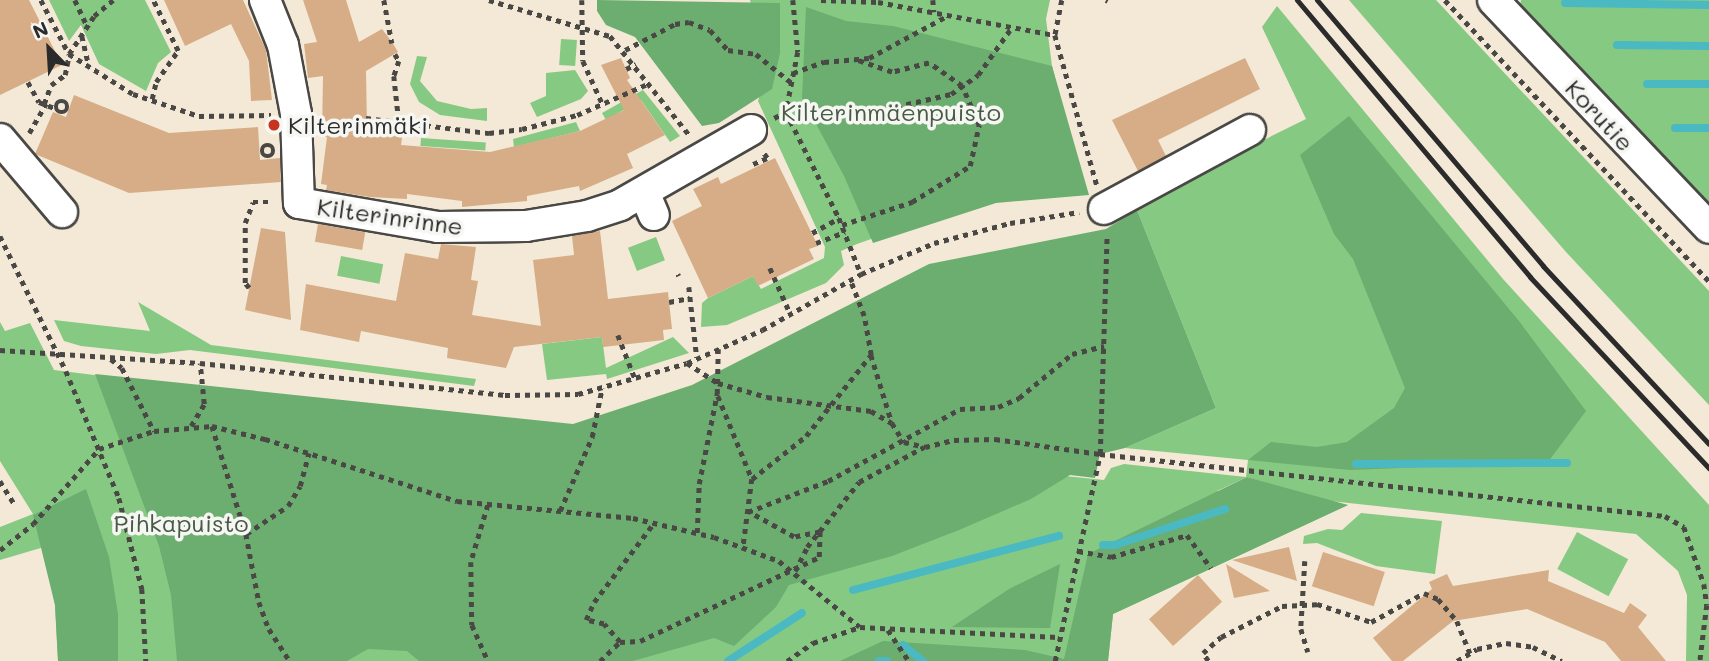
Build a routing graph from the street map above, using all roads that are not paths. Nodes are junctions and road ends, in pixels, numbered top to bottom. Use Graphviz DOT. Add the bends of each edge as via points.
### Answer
graph roads {
  1 [pos="265,0"];
  2 [pos="1493,0"];
  3 [pos="751,130"];
  4 [pos="1250,130"];
  5 [pos="14,138"];
  6 [pos="1104,209"];
  7 [pos="62,212"];
  8 [pos="1709,228"];
  1 -- 3 [label="street, Kilterinrinne" via="283,45 296,114 299,203 385,230 436,237 524,238 637,210 704,157"];
  2 -- 8 [label="street, Korutie"];
  4 -- 6 [label="street"];
  5 -- 7 [label="street"];
}
